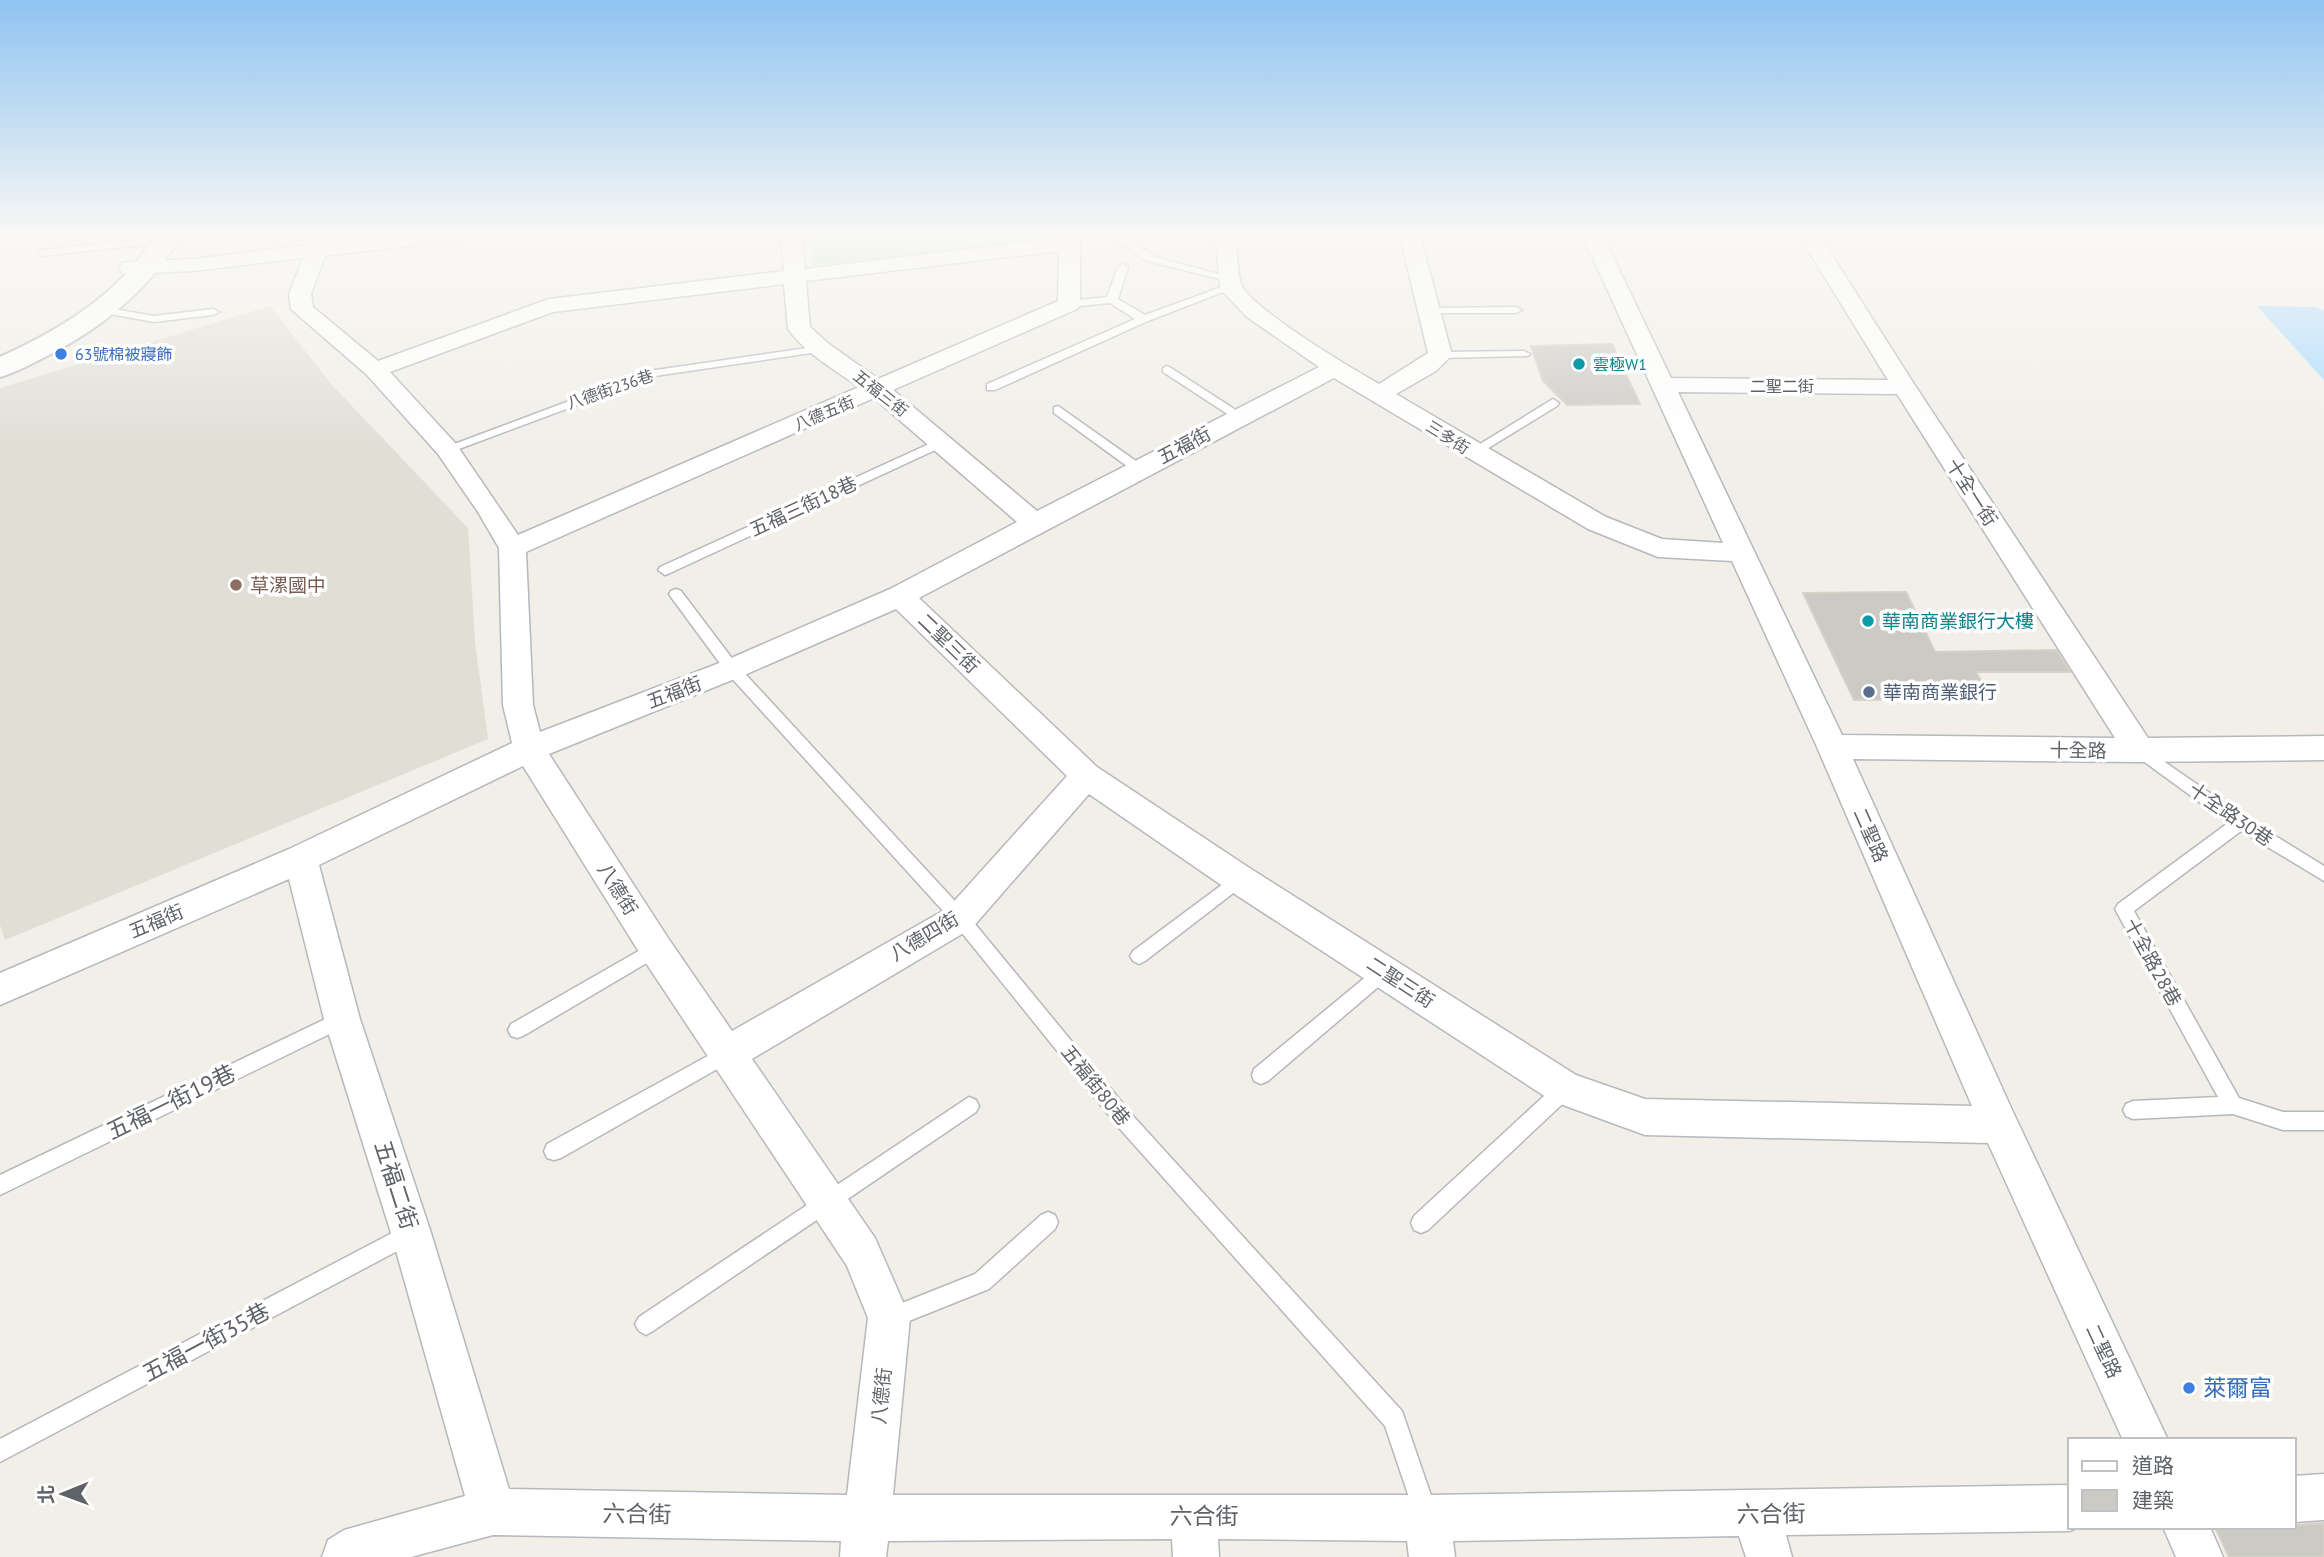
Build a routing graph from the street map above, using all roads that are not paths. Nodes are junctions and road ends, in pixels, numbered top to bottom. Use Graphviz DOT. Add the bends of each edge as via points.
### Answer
graph roads {
  1 [pos="87,305"];
  2 [pos="107,305"];
  3 [pos="301,305"];
  4 [pos="561,305"];
  5 [pos="796,305"];
  6 [pos="1068,305"];
  7 [pos="1120,305"];
  8 [pos="1177,305"];
  9 [pos="1248,305"];
  10 [pos="1426,305"];
  11 [pos="1624,305"];
  12 [pos="1852,305"];
  13 [pos="103,310"];
  14 [pos="1516,310"];
  15 [pos="1428,311"];
  16 [pos="213,312"];
  17 [pos="1144,319"];
  18 [pos="821,349"];
  19 [pos="1524,354"];
  20 [pos="0,355"];
  21 [pos="1440,355"];
  22 [pos="0,368"];
  23 [pos="1335,368"];
  24 [pos="375,370"];
  25 [pos="1167,370"];
  26 [pos="1661,385"];
  27 [pos="991,387"];
  28 [pos="1904,387"];
  29 [pos="879,390"];
  30 [pos="1379,394"];
  31 [pos="1553,403"];
  32 [pos="1058,410"];
  33 [pos="1239,416"];
  34 [pos="942,442"];
  35 [pos="447,449"];
  36 [pos="1473,452"];
  37 [pos="1139,469"];
  38 [pos="1035,523"];
  39 [pos="512,548"];
  40 [pos="1740,553"];
  41 [pos="665,570"];
  42 [pos="676,594"];
  43 [pos="900,596"];
  44 [pos="732,669"];
  45 [pos="1832,747"];
  46 [pos="2324,748"];
  47 [pos="529,749"];
  48 [pos="2139,750"];
  49 [pos="1086,776"];
  50 [pos="2241,823"];
  51 [pos="301,859"];
  52 [pos="2324,874"];
  53 [pos="1239,879"];
  54 [pos="960,918"];
  55 [pos="656,949"];
  56 [pos="1139,956"];
  57 [pos="1385,971"];
  58 [pos="0,989"];
  59 [pos="342,1019"];
  60 [pos="517,1030"];
  61 [pos="726,1054"];
  62 [pos="1261,1075"];
  63 [pos="1565,1089"];
  64 [pos="2234,1105"];
  65 [pos="969,1106"];
  66 [pos="2133,1110"];
  67 [pos="2324,1121"];
  68 [pos="1999,1125"];
  69 [pos="554,1152"];
  70 [pos="0,1185"];
  71 [pos="826,1203"];
  72 [pos="1048,1222"];
  73 [pos="1421,1223"];
  74 [pos="411,1233"];
  75 [pos="889,1318"];
  76 [pos="646,1324"];
  77 [pos="2145,1438"];
  78 [pos="0,1451"];
  79 [pos="2324,1497"];
  80 [pos="2296,1499"];
  81 [pos="2068,1508"];
  82 [pos="493,1512"];
  83 [pos="1756,1514"];
  84 [pos="2187,1529"];
  85 [pos="1195,1536"];
  86 [pos="865,1538"];
  87 [pos="1429,1538"];
  88 [pos="345,1557"];
  89 [pos="1769,1557"];
  90 [pos="2200,1557"];
  1 -- 20 [label="street"];
  2 -- 13 [label="street"];
  3 -- 24 [label="street, 八德街"];
  4 -- 24 [label="street"];
  5 -- 18 [label="street, 五福三街" via="799,329"];
  6 -- 29 [label="street, 八德五街"];
  7 -- 17 [label="lane"];
  8 -- 17 [label="lane"];
  9 -- 23 [label="street, 三多街"];
  10 -- 15 [label="street"];
  11 -- 26 [label="street, 二聖路"];
  12 -- 28 [label="street, 十全一街"];
  13 -- 16 [label="lane" via="154,319"];
  13 -- 22 [label="street"];
  14 -- 15 [label="lane"];
  15 -- 21 [label="street"];
  17 -- 27 [label="lane"];
  18 -- 29 [label="street, 五福三街"];
  18 -- 35 [label="lane, 八德街236巷" via="653,373"];
  19 -- 21 [label="lane"];
  21 -- 30 [label="street"];
  23 -- 30 [label="street, 三多街"];
  23 -- 33 [label="street, 五福街"];
  24 -- 35 [label="street, 八德街"];
  25 -- 33 [label="lane"];
  26 -- 28 [label="street, 二聖二街"];
  26 -- 40 [label="street, 二聖路"];
  28 -- 48 [label="street, 十全一街"];
  29 -- 34 [label="street, 五福三街"];
  29 -- 39 [label="street, 八德五街"];
  30 -- 36 [label="street, 三多街"];
  31 -- 36 [label="lane"];
  32 -- 37 [label="lane"];
  33 -- 37 [label="street, 五福街"];
  34 -- 38 [label="street, 五福三街"];
  34 -- 41 [label="lane, 五福三街18巷"];
  35 -- 39 [label="street, 八德街"];
  36 -- 40 [label="street, 三多街" via="1597,523 1658,548"];
  37 -- 38 [label="street, 五福街"];
  38 -- 43 [label="street, 五福街"];
  39 -- 47 [label="street, 八德街" via="518,705"];
  40 -- 45 [label="street, 二聖路"];
  42 -- 44 [label="lane, 五福街80巷"];
  43 -- 44 [label="street, 五福街"];
  43 -- 49 [label="street, 二聖三街"];
  44 -- 47 [label="street, 五福街"];
  44 -- 54 [label="lane, 五福街80巷"];
  45 -- 48 [label="street, 十全路"];
  45 -- 68 [label="street, 二聖路"];
  46 -- 48 [label="street, 十全路"];
  47 -- 51 [label="street, 五福街"];
  47 -- 55 [label="street, 八德街"];
  48 -- 50 [label="lane, 十全路30巷"];
  49 -- 53 [label="street, 二聖三街"];
  49 -- 54 [label="street, 八德四街"];
  50 -- 52 [label="lane, 十全路30巷"];
  50 -- 64 [label="lane, 十全路28巷" via="2124,909"];
  51 -- 58 [label="street, 五福街"];
  51 -- 59 [label="street, 五福二街"];
  53 -- 56 [label="lane"];
  53 -- 57 [label="street, 二聖三街"];
  54 -- 61 [label="street, 八德四街"];
  54 -- 87 [label="lane, 五福街80巷" via="1127,1123 1394,1419"];
  55 -- 60 [label="lane"];
  55 -- 61 [label="street, 八德街"];
  57 -- 62 [label="lane"];
  57 -- 63 [label="street, 二聖三街"];
  59 -- 70 [label="lane, 五福一街19巷"];
  59 -- 74 [label="street, 五福二街"];
  61 -- 69 [label="lane"];
  61 -- 71 [label="street, 八德街"];
  63 -- 68 [label="street, 二聖三街" via="1644,1117"];
  63 -- 73 [label="lane"];
  64 -- 66 [label="lane"];
  64 -- 67 [label="lane" via="2284,1121"];
  65 -- 71 [label="lane"];
  68 -- 77 [label="street, 二聖路"];
  71 -- 75 [label="street, 八德街" via="861,1252"];
  71 -- 76 [label="lane"];
  72 -- 75 [label="lane" via="982,1282"];
  74 -- 78 [label="lane, 五福一街35巷"];
  74 -- 82 [label="street, 五福二街"];
  75 -- 86 [label="street, 八德街"];
  79 -- 80 [label="street"];
  81 -- 83 [label="street, 六合街"];
  82 -- 86 [label="street, 六合街"];
  82 -- 88 [label="street, 六合街" via="361,1547"];
  83 -- 87 [label="street, 六合街"];
  83 -- 89 [label="street"];
  84 -- 90 [label="street"];
  85 -- 86 [label="street, 六合街"];
  85 -- 87 [label="street, 六合街"];
}
